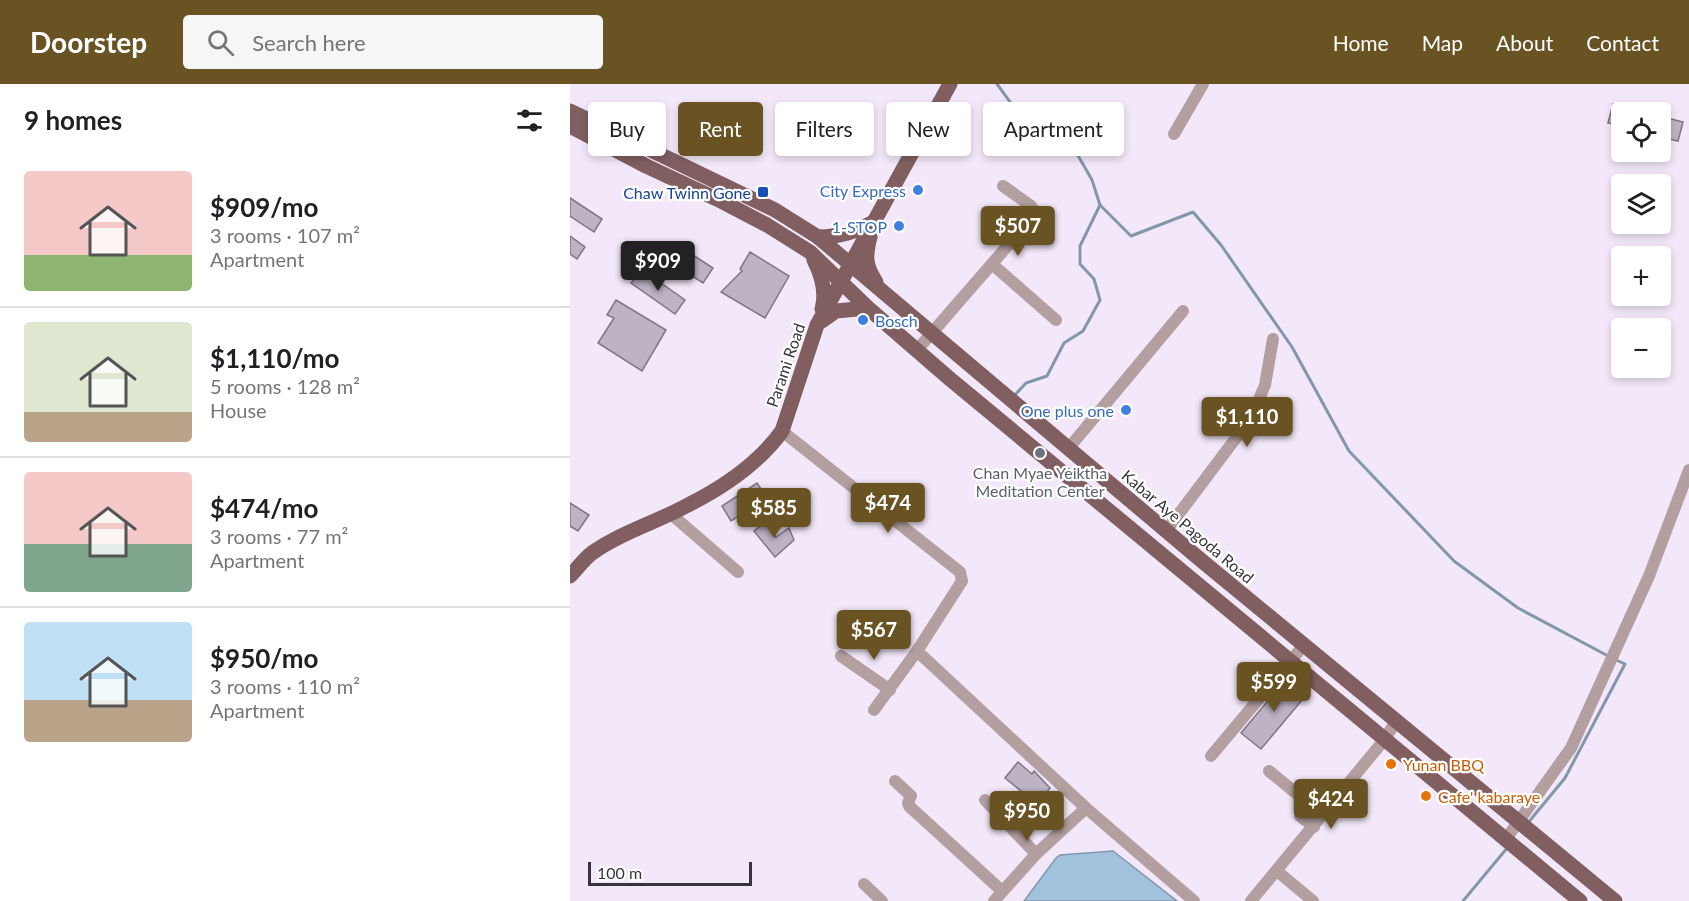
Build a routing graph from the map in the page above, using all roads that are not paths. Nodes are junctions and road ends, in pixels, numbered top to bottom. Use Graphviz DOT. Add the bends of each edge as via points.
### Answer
graph roads {
  1 [pos="950,84"];
  2 [pos="1203,84"];
  3 [pos="570,111"];
  4 [pos="588,120"];
  5 [pos="570,126"];
  6 [pos="1174,134"];
  7 [pos="651,156"];
  8 [pos="661,156"];
  9 [pos="646,166"];
  10 [pos="1002,186"];
  11 [pos="874,222"];
  12 [pos="818,237"];
  13 [pos="810,252"];
  14 [pos="850,264"];
  15 [pos="992,264"];
  16 [pos="840,282"];
  17 [pos="884,293"];
  18 [pos="868,308"];
  19 [pos="1183,311"];
  20 [pos="1056,320"];
  21 [pos="817,325"];
  22 [pos="932,333"];
  23 [pos="1273,339"];
  24 [pos="916,350"];
  25 [pos="965,362"];
  26 [pos="950,379"];
  27 [pos="782,431"];
  28 [pos="1068,449"];
  29 [pos="1689,470"];
  30 [pos="670,513"];
  31 [pos="1166,531"];
  32 [pos="738,572"];
  33 [pos="570,576"];
  34 [pos="1304,645"];
  35 [pos="917,651"];
  36 [pos="842,656"];
  37 [pos="1290,661"];
  38 [pos="890,690"];
  39 [pos="874,710"];
  40 [pos="1396,721"];
  41 [pos="1385,739"];
  42 [pos="1211,756"];
  43 [pos="1269,771"];
  44 [pos="895,781"];
  45 [pos="985,800"];
  46 [pos="1086,807"];
  47 [pos="1520,822"];
  48 [pos="1314,827"];
  49 [pos="1510,842"];
  50 [pos="1036,854"];
  51 [pos="1564,858"];
  52 [pos="1277,871"];
  53 [pos="1550,875"];
  54 [pos="864,884"];
  55 [pos="998,896"];
  56 [pos="882,901"];
  57 [pos="1194,901"];
  58 [pos="1251,901"];
  59 [pos="1313,901"];
  60 [pos="1580,901"];
  61 [pos="1614,901"];
  1 -- 11 [label="main road, Parami Road"];
  2 -- 6 [label="street"];
  3 -- 4 [label="main road, Kabar Aye Pagoda Road"];
  5 -- 9 [label="main road"];
  7 -- 9 [label="main road"];
  8 -- 12 [label="main road, Kabar Aye Pagoda Road" via="775,210"];
  9 -- 13 [label="main road" via="767,225"];
  10 -- 15 [label="street" via="1036,213"];
  11 -- 12 [label="main road" via="845,235"];
  11 -- 14 [label="main road, Parami Road"];
  11 -- 17 [label="main road" via="867,267"];
  12 -- 14 [label="main road, Kabar Aye Pagoda Road"];
  13 -- 16 [label="main road"];
  13 -- 21 [label="main road" via="824,285 825,300"];
  14 -- 16 [label="main road, Parami Road"];
  14 -- 17 [label="main road, Kabar Aye Pagoda Road"];
  15 -- 20 [label="street"];
  15 -- 22 [label="street"];
  16 -- 18 [label="main road"];
  16 -- 21 [label="main road, Parami Road"];
  17 -- 22 [label="main road, Kabar Aye Pagoda Road"];
  18 -- 21 [label="main road" via="836,311"];
  18 -- 24 [label="main road"];
  19 -- 28 [label="street"];
  21 -- 27 [label="main road, Parami Road"];
  22 -- 24 [label="street"];
  22 -- 25 [label="main road, Kabar Aye Pagoda Road"];
  23 -- 31 [label="street" via="1265,386 1251,418"];
  24 -- 26 [label="main road"];
  25 -- 26 [label="main road"];
  25 -- 28 [label="main road, Kabar Aye Pagoda Road"];
  26 -- 37 [label="main road"];
  27 -- 30 [label="main road, Parami Road" via="761,456 735,477"];
  27 -- 35 [label="street" via="960,572 962,581"];
  28 -- 31 [label="main road, Kabar Aye Pagoda Road"];
  29 -- 47 [label="street" via="1649,576 1571,748"];
  30 -- 32 [label="street"];
  30 -- 33 [label="main road, Parami Road" via="591,554"];
  31 -- 34 [label="main road, Kabar Aye Pagoda Road"];
  34 -- 37 [label="street"];
  34 -- 40 [label="main road, Kabar Aye Pagoda Road"];
  35 -- 38 [label="street"];
  35 -- 46 [label="street"];
  36 -- 38 [label="street"];
  37 -- 41 [label="main road"];
  37 -- 42 [label="street"];
  38 -- 39 [label="street"];
  40 -- 41 [label="street"];
  40 -- 47 [label="main road, Kabar Aye Pagoda Road"];
  41 -- 48 [label="street"];
  41 -- 49 [label="main road"];
  43 -- 48 [label="street" via="1308,803 1300,816"];
  44 -- 55 [label="street" via="911,796 909,806"];
  45 -- 50 [label="street"];
  46 -- 50 [label="street"];
  46 -- 57 [label="street"];
  47 -- 49 [label="street"];
  47 -- 51 [label="main road, Kabar Aye Pagoda Road"];
  48 -- 52 [label="street"];
  49 -- 53 [label="main road"];
  50 -- 55 [label="street"];
  51 -- 53 [label="main road"];
  51 -- 61 [label="main road, Kabar Aye Pagoda Road"];
  52 -- 58 [label="street"];
  52 -- 59 [label="street"];
  53 -- 60 [label="main road"];
  54 -- 56 [label="street"];
}
